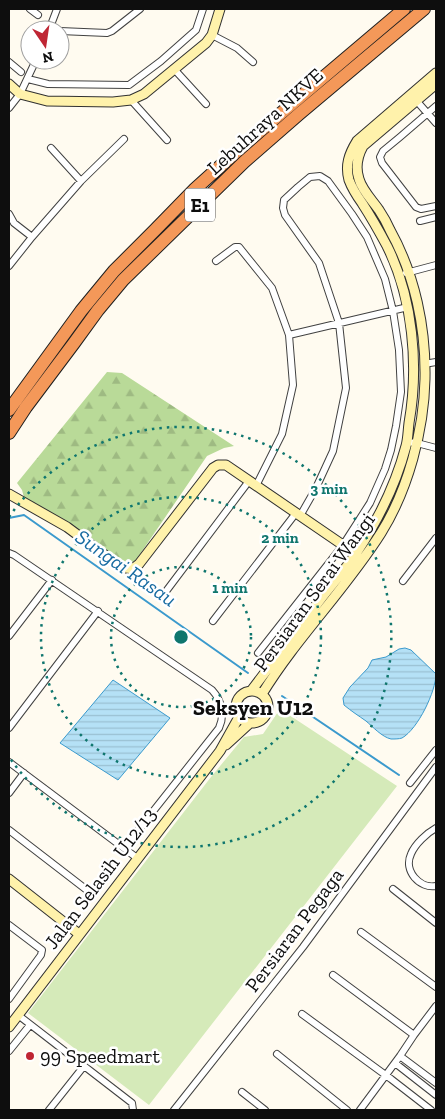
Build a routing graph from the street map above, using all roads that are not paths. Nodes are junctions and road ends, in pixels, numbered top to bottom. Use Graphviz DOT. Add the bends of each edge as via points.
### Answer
graph roads {
  1 [pos="30,9"];
  2 [pos="140,9"];
  3 [pos="203,9"];
  4 [pos="220,9"];
  5 [pos="404,9"];
  6 [pos="424,9"];
  7 [pos="38,15"];
  8 [pos="70,31"];
  9 [pos="212,35"];
  10 [pos="9,62"];
  11 [pos="253,62"];
  12 [pos="174,69"];
  13 [pos="32,70"];
  14 [pos="22,72"];
  15 [pos="436,73"];
  16 [pos="28,79"];
  17 [pos="9,84"];
  18 [pos="436,84"];
  19 [pos="20,94"];
  20 [pos="414,98"];
  21 [pos="131,100"];
  22 [pos="206,104"];
  23 [pos="436,106"];
  24 [pos="9,108"];
  25 [pos="428,113"];
  26 [pos="436,123"];
  27 [pos="124,139"];
  28 [pos="166,140"];
  29 [pos="51,148"];
  30 [pos="81,181"];
  31 [pos="436,206"];
  32 [pos="9,214"];
  33 [pos="436,217"];
  34 [pos="420,221"];
  35 [pos="32,237"];
  36 [pos="216,261"];
  37 [pos="9,266"];
  38 [pos="436,266"];
  39 [pos="409,273"];
  40 [pos="398,275"];
  41 [pos="408,307"];
  42 [pos="393,311"];
  43 [pos="339,324"];
  44 [pos="289,335"];
  45 [pos="436,362"];
  46 [pos="424,364"];
  47 [pos="9,410"];
  48 [pos="9,433"];
  49 [pos="406,442"];
  50 [pos="418,443"];
  51 [pos="436,448"];
  52 [pos="252,483"];
  53 [pos="9,494"];
  54 [pos="298,514"];
  55 [pos="436,538"];
  56 [pos="342,545"];
  57 [pos="9,554"];
  58 [pos="356,554"];
  59 [pos="52,580"];
  60 [pos="403,581"];
  61 [pos="167,590"];
  62 [pos="98,611"];
  63 [pos="213,621"];
  64 [pos="9,636"];
  65 [pos="258,653"];
  66 [pos="251,691"];
  67 [pos="262,694"];
  68 [pos="239,717"];
  69 [pos="250,723"];
  70 [pos="9,728"];
  71 [pos="220,750"];
  72 [pos="436,750"];
  73 [pos="9,762"];
  74 [pos="436,767"];
  75 [pos="24,773"];
  76 [pos="410,783"];
  77 [pos="9,793"];
  78 [pos="9,830"];
  79 [pos="433,830"];
  80 [pos="124,848"];
  81 [pos="137,858"];
  82 [pos="9,879"];
  83 [pos="434,886"];
  84 [pos="393,889"];
  85 [pos="92,894"];
  86 [pos="436,923"];
  87 [pos="9,925"];
  88 [pos="361,932"];
  89 [pos="79,934"];
  90 [pos="333,975"];
  91 [pos="436,988"];
  92 [pos="10,996"];
  93 [pos="436,1006"];
  94 [pos="302,1014"];
  95 [pos="18,1015"];
  96 [pos="30,1025"];
  97 [pos="9,1027"];
  98 [pos="414,1035"];
  99 [pos="9,1051"];
  100 [pos="277,1054"];
  101 [pos="400,1056"];
  102 [pos="395,1063"];
  103 [pos="84,1066"];
  104 [pos="385,1075"];
  105 [pos="436,1084"];
  106 [pos="242,1092"];
  107 [pos="436,1094"];
  108 [pos="133,1109"];
  109 [pos="49,1110"];
  110 [pos="174,1110"];
  111 [pos="265,1110"];
  112 [pos="347,1110"];
  113 [pos="360,1110"];
  114 [pos="431,1110"];
  1 -- 7 [label="street"];
  2 -- 8 [label="street" via="107,33"];
  3 -- 16 [label="street" via="196,30 129,85 48,84"];
  4 -- 9 [label="street"];
  5 -- 47 [label="highway, Lebuhraya NKVE / E1" via="247,142 114,271"];
  6 -- 48 [label="highway, Lebuhraya NKVE / E1" via="244,162 124,280 98,310"];
  9 -- 11 [label="street" via="237,48"];
  9 -- 12 [label="street"];
  10 -- 14 [label="street"];
  12 -- 21 [label="street" via="144,94"];
  12 -- 22 [label="street"];
  13 -- 16 [label="street"];
  15 -- 20 [label="street, Persiaran Serai Wangi"];
  16 -- 19 [label="street"];
  17 -- 19 [label="street"];
  18 -- 20 [label="street, Persiaran Serai Wangi"];
  19 -- 21 [label="street" via="48,101"];
  19 -- 24 [label="street"];
  20 -- 25 [label="street"];
  20 -- 39 [label="street, Persiaran Serai Wangi" via="363,146 356,165 358,178 396,241"];
  20 -- 40 [label="street, Persiaran Serai Wangi" via="357,141 347,166 350,181 387,246"];
  21 -- 28 [label="street"];
  23 -- 25 [label="street"];
  25 -- 26 [label="street"];
  25 -- 31 [label="street" via="380,157 416,207"];
  27 -- 30 [label="street"];
  29 -- 30 [label="street"];
  30 -- 35 [label="street"];
  32 -- 35 [label="street" via="14,223"];
  33 -- 34 [label="street"];
  35 -- 37 [label="street"];
  36 -- 44 [label="street" via="235,247 239,248 272,288"];
  38 -- 39 [label="street"];
  39 -- 40 [label="street"];
  39 -- 46 [label="street, Persiaran Serai Wangi" via="418,306"];
  40 -- 41 [label="street, Persiaran Serai Wangi"];
  41 -- 42 [label="street"];
  41 -- 49 [label="street, Persiaran Serai Wangi" via="414,379"];
  42 -- 43 [label="street"];
  42 -- 43 [label="street" via="385,279 367,237 328,181 320,176 310,177 284,200 283,212 319,263"];
  42 -- 56 [label="street" via="401,392 396,426 385,469 370,503"];
  43 -- 44 [label="street"];
  43 -- 54 [label="street" via="346,388 333,451 316,488"];
  44 -- 52 [label="street" via="293,386 282,434"];
  45 -- 46 [label="street"];
  46 -- 50 [label="street, Persiaran Serai Wangi"];
  49 -- 50 [label="street"];
  49 -- 58 [label="street, Persiaran Serai Wangi" via="385,504"];
  50 -- 51 [label="street"];
  50 -- 67 [label="street, Persiaran Serai Wangi" via="394,508 381,533"];
  52 -- 53 [label="street" via="226,465 213,468 139,564 131,569 121,566 68,527"];
  52 -- 54 [label="street"];
  52 -- 61 [label="street"];
  54 -- 56 [label="street"];
  54 -- 63 [label="street"];
  55 -- 60 [label="street"];
  56 -- 58 [label="street"];
  56 -- 65 [label="street"];
  57 -- 59 [label="street" via="14,554"];
  58 -- 66 [label="street, Persiaran Serai Wangi"];
  59 -- 62 [label="street"];
  59 -- 64 [label="street"];
  62 -- 70 [label="street"];
  62 -- 80 [label="street" via="212,690 220,702 222,716 219,728"];
  66 -- 67 [label="street"];
  66 -- 68 [label="street" via="242,694 236,703"];
  67 -- 69 [label="street" via="268,703 267,713 260,721"];
  68 -- 69 [label="street"];
  68 -- 71 [label="street, Jalan Selasih U12/13"];
  69 -- 71 [label="street, Jalan Selasih U12/13"];
  71 -- 81 [label="street, Jalan Selasih U12/13"];
  72 -- 76 [label="street"];
  73 -- 75 [label="street"];
  74 -- 110 [label="street, Persiaran Pegaga" via="303,947"];
  75 -- 77 [label="street"];
  75 -- 80 [label="street"];
  78 -- 85 [label="street"];
  79 -- 83 [label="street" via="411,854 409,862 410,870 420,883"];
  80 -- 81 [label="street"];
  81 -- 89 [label="street, Jalan Selasih U12/13"];
  82 -- 89 [label="street"];
  84 -- 86 [label="street"];
  87 -- 92 [label="street" via="42,950"];
  88 -- 91 [label="street"];
  89 -- 95 [label="street, Jalan Selasih U12/13"];
  90 -- 98 [label="street"];
  93 -- 98 [label="street"];
  94 -- 104 [label="street"];
  95 -- 96 [label="street"];
  95 -- 97 [label="street, Jalan Selasih U12/13"];
  96 -- 99 [label="street"];
  96 -- 103 [label="street"];
  98 -- 101 [label="street"];
  100 -- 112 [label="street"];
  101 -- 102 [label="street"];
  101 -- 105 [label="street"];
  102 -- 104 [label="street"];
  102 -- 107 [label="street"];
  103 -- 108 [label="street" via="132,1103"];
  103 -- 109 [label="street"];
  104 -- 113 [label="street"];
  104 -- 114 [label="street"];
  106 -- 111 [label="street"];
}
